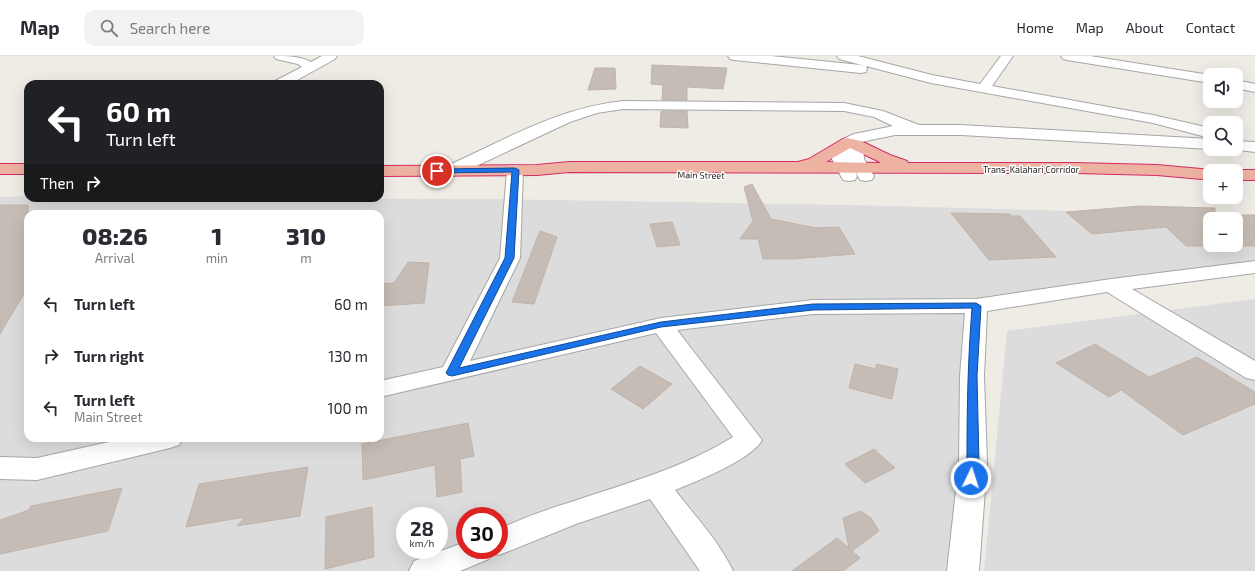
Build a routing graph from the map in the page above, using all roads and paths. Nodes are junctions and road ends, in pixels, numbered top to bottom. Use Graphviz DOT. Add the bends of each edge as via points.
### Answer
graph roads {
  1 [pos="280,56"];
  2 [pos="331,56"];
  3 [pos="734,56"];
  4 [pos="843,56"];
  5 [pos="1007,56"];
  6 [pos="1067,56"];
  7 [pos="310,67"];
  8 [pos="1203,78"];
  9 [pos="931,79"];
  10 [pos="287,80"];
  11 [pos="1243,85"];
  12 [pos="1255,88"];
  13 [pos="983,89"];
  14 [pos="914,129"];
  15 [pos="1203,131"];
  16 [pos="854,141"];
  17 [pos="1203,144"];
  18 [pos="795,167"];
  19 [pos="0,169"];
  20 [pos="24,169"];
  21 [pos="922,169"];
  22 [pos="515,170"];
  23 [pos="537,170"];
  24 [pos="384,171"];
  25 [pos="451,171"];
  26 [pos="855,172"];
  27 [pos="1203,174"];
  28 [pos="1203,174"];
  29 [pos="1243,175"];
  30 [pos="1255,175"];
  31 [pos="1253,268"];
  32 [pos="1111,285"];
  33 [pos="976,306"];
  34 [pos="661,325"];
  35 [pos="1255,372"];
  36 [pos="452,373"];
  37 [pos="384,388"];
  38 [pos="153,442"];
  39 [pos="0,468"];
  40 [pos="656,486"];
  41 [pos="508,538"];
  42 [pos="456,559"];
  43 [pos="425,571"];
  44 [pos="717,571"];
  45 [pos="963,571"];
  1 -- 7 [label="street" via="302,61"];
  2 -- 7 [label="street"];
  3 -- 9 [label="street"];
  4 -- 9 [label="street"];
  5 -- 13 [label="street"];
  6 -- 8 [label="street"];
  7 -- 10 [label="street"];
  9 -- 13 [label="street"];
  11 -- 12 [label="street"];
  13 -- 15 [label="street" via="1153,119"];
  14 -- 16 [label="street" via="895,130"];
  14 -- 17 [label="street"];
  14 -- 25 [label="street" via="878,114 844,107 598,107 574,114"];
  16 -- 18 [label="highway" via="815,162"];
  16 -- 21 [label="highway" via="894,162"];
  16 -- 26 [label="street" via="840,154 840,159"];
  18 -- 23 [label="highway, Main Street" via="569,167"];
  18 -- 26 [label="highway, Main Street"];
  19 -- 20 [label="highway"];
  21 -- 26 [label="highway, Trans-Kalahari Corridor"];
  21 -- 27 [label="highway, Trans-Kalahari Corridor" via="1083,168"];
  22 -- 23 [label="highway, Main Street"];
  22 -- 25 [label="highway, Main Street"];
  22 -- 36 [label="street" via="510,258"];
  23 -- 26 [label="highway, Main Street" via="566,173"];
  24 -- 25 [label="highway, Main Street"];
  26 -- 28 [label="highway, Trans-Kalahari Corridor" via="1116,176"];
  29 -- 30 [label="highway"];
  31 -- 32 [label="street"];
  32 -- 33 [label="street"];
  32 -- 35 [label="street"];
  33 -- 34 [label="street" via="813,307"];
  33 -- 45 [label="street" via="972,376 973,463"];
  34 -- 36 [label="street"];
  34 -- 40 [label="street" via="749,440 727,455"];
  36 -- 37 [label="street"];
  38 -- 39 [label="street" via="37,469"];
  40 -- 41 [label="street" via="573,512"];
  40 -- 44 [label="street"];
  42 -- 43 [label="street"];
}
